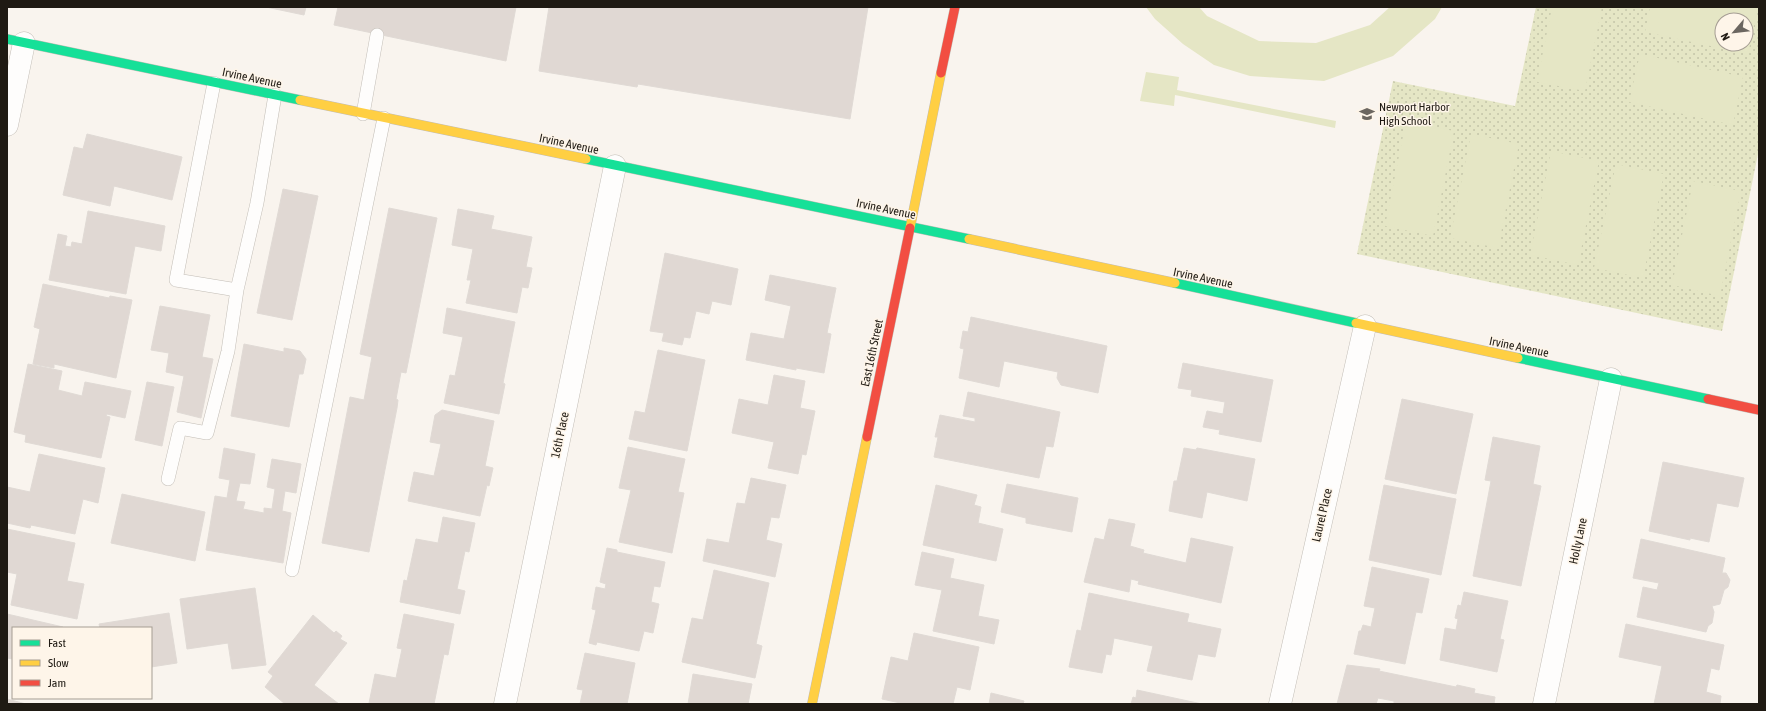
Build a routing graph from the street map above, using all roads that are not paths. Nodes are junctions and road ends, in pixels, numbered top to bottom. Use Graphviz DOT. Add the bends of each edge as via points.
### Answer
graph roads {
  1 [pos="955,7"];
  2 [pos="377,35"];
  3 [pos="16,41"];
  4 [pos="214,83"];
  5 [pos="275,95"];
  6 [pos="363,114"];
  7 [pos="384,118"];
  8 [pos="7,125"];
  9 [pos="615,166"];
  10 [pos="910,226"];
  11 [pos="237,290"];
  12 [pos="1365,326"];
  13 [pos="1611,379"];
  14 [pos="1759,410"];
  15 [pos="168,479"];
  16 [pos="292,570"];
  17 [pos="505,704"];
  18 [pos="812,704"];
  19 [pos="1280,704"];
  20 [pos="1544,704"];
  1 -- 10 [label="main road, East 16th Street"];
  2 -- 6 [label="lane"];
  3 -- 4 [label="main road, Irvine Avenue"];
  3 -- 8 [label="street"];
  4 -- 5 [label="main road, Irvine Avenue"];
  4 -- 11 [label="lane" via="176,280"];
  5 -- 6 [label="main road, Irvine Avenue"];
  5 -- 11 [label="lane" via="257,202"];
  6 -- 7 [label="main road, Irvine Avenue"];
  7 -- 9 [label="main road, Irvine Avenue"];
  7 -- 16 [label="lane"];
  9 -- 10 [label="main road, Irvine Avenue"];
  9 -- 17 [label="street, 16th Place"];
  10 -- 12 [label="main road, Irvine Avenue"];
  10 -- 18 [label="main road, East 16th Street"];
  11 -- 15 [label="lane" via="228,351 207,433 180,428"];
  12 -- 13 [label="main road, Irvine Avenue"];
  12 -- 19 [label="street, Laurel Place"];
  13 -- 14 [label="main road, Irvine Avenue"];
  13 -- 20 [label="street, Holly Lane"];
}
